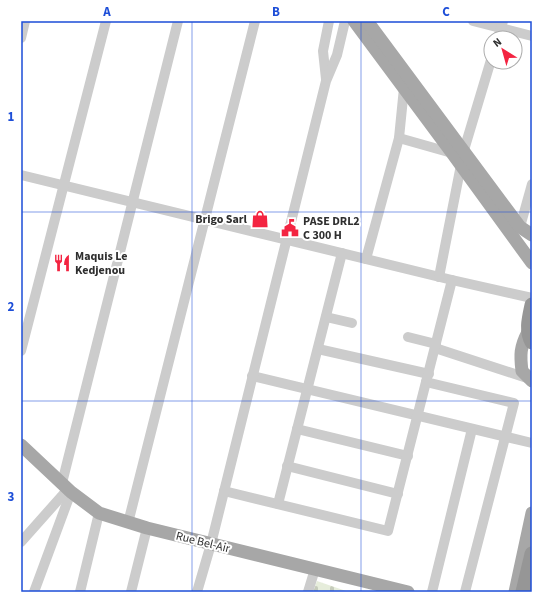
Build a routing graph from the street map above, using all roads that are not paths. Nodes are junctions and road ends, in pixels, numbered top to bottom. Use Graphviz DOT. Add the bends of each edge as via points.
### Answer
graph roads {
  1 [pos="25,21"];
  2 [pos="106,21"];
  3 [pos="178,21"];
  4 [pos="255,21"];
  5 [pos="329,21"];
  6 [pos="345,21"];
  7 [pos="354,21"];
  8 [pos="367,21"];
  9 [pos="473,21"];
  10 [pos="500,29"];
  11 [pos="532,36"];
  12 [pos="21,38"];
  13 [pos="487,70"];
  14 [pos="326,81"];
  15 [pos="404,88"];
  16 [pos="399,138"];
  17 [pos="458,151"];
  18 [pos="461,165"];
  19 [pos="21,175"];
  20 [pos="532,184"];
  21 [pos="64,185"];
  22 [pos="132,202"];
  23 [pos="204,220"];
  24 [pos="520,227"];
  25 [pos="532,235"];
  26 [pos="286,240"];
  27 [pos="342,254"];
  28 [pos="366,259"];
  29 [pos="532,263"];
  30 [pos="439,277"];
  31 [pos="452,280"];
  32 [pos="532,298"];
  33 [pos="532,305"];
  34 [pos="326,317"];
  35 [pos="352,323"];
  36 [pos="408,337"];
  37 [pos="530,337"];
  38 [pos="436,346"];
  39 [pos="318,349"];
  40 [pos="21,351"];
  41 [pos="532,353"];
  42 [pos="252,376"];
  43 [pos="527,377"];
  44 [pos="427,378"];
  45 [pos="307,389"];
  46 [pos="418,416"];
  47 [pos="297,429"];
  48 [pos="472,429"];
  49 [pos="505,437"];
  50 [pos="532,443"];
  51 [pos="21,445"];
  52 [pos="408,456"];
  53 [pos="287,466"];
  54 [pos="67,488"];
  55 [pos="224,491"];
  56 [pos="398,494"];
  57 [pos="278,504"];
  58 [pos="100,512"];
  59 [pos="532,512"];
  60 [pos="128,522"];
  61 [pos="147,528"];
  62 [pos="21,542"];
  63 [pos="211,544"];
  64 [pos="532,554"];
  65 [pos="315,569"];
  66 [pos="34,592"];
  67 [pos="80,592"];
  68 [pos="130,592"];
  69 [pos="197,592"];
  70 [pos="308,592"];
  71 [pos="408,592"];
  72 [pos="432,592"];
  73 [pos="465,592"];
  74 [pos="515,592"];
  75 [pos="523,592"];
  1 -- 12 [label="street"];
  2 -- 21 [label="street"];
  3 -- 22 [label="street"];
  4 -- 23 [label="street"];
  5 -- 14 [label="street" via="323,51"];
  6 -- 14 [label="street" via="337,54"];
  7 -- 15 [label="main road"];
  8 -- 17 [label="main road"];
  9 -- 10 [label="street"];
  10 -- 11 [label="street"];
  13 -- 17 [label="street"];
  14 -- 26 [label="street"];
  15 -- 16 [label="street"];
  15 -- 17 [label="main road"];
  16 -- 17 [label="street"];
  16 -- 28 [label="street"];
  17 -- 18 [label="main road"];
  17 -- 24 [label="main road"];
  18 -- 29 [label="main road"];
  18 -- 30 [label="street"];
  19 -- 21 [label="street"];
  20 -- 24 [label="street"];
  21 -- 22 [label="street"];
  21 -- 40 [label="street"];
  22 -- 23 [label="street"];
  22 -- 54 [label="street"];
  23 -- 26 [label="street"];
  23 -- 60 [label="street"];
  24 -- 25 [label="main road"];
  26 -- 27 [label="street"];
  26 -- 42 [label="street"];
  27 -- 28 [label="street"];
  27 -- 34 [label="street"];
  28 -- 30 [label="street"];
  30 -- 31 [label="street"];
  31 -- 32 [label="street"];
  31 -- 38 [label="street"];
  33 -- 37 [label="highway" via="528,320"];
  34 -- 35 [label="street"];
  34 -- 39 [label="street"];
  36 -- 38 [label="street"];
  37 -- 43 [label="main road" via="522,343 521,358"];
  38 -- 43 [label="street"];
  38 -- 44 [label="street"];
  39 -- 44 [label="street"];
  39 -- 45 [label="street"];
  41 -- 43 [label="main road" via="525,358"];
  42 -- 45 [label="street"];
  42 -- 55 [label="street"];
  44 -- 46 [label="street"];
  44 -- 49 [label="street" via="514,403"];
  45 -- 46 [label="street"];
  45 -- 47 [label="street"];
  46 -- 48 [label="street"];
  46 -- 52 [label="street"];
  47 -- 52 [label="street"];
  47 -- 53 [label="street"];
  48 -- 49 [label="street"];
  48 -- 72 [label="street"];
  49 -- 50 [label="street"];
  49 -- 73 [label="street"];
  51 -- 54 [label="main road, Rue Bel-Air"];
  52 -- 56 [label="street"];
  53 -- 56 [label="street"];
  53 -- 57 [label="street"];
  54 -- 58 [label="main road, Rue Bel-Air"];
  54 -- 62 [label="street"];
  54 -- 66 [label="street"];
  55 -- 57 [label="street"];
  55 -- 63 [label="street"];
  56 -- 57 [label="street" via="388,531"];
  58 -- 60 [label="main road, Rue Bel-Air"];
  58 -- 67 [label="street"];
  59 -- 74 [label="main road"];
  60 -- 61 [label="main road, Rue Bel-Air"];
  61 -- 63 [label="main road, Rue Bel-Air"];
  61 -- 68 [label="street"];
  63 -- 65 [label="main road, Rue Bel-Air"];
  63 -- 69 [label="street"];
  64 -- 75 [label="highway"];
  65 -- 70 [label="street"];
  65 -- 71 [label="main road, Rue Bel-Air"];
}
